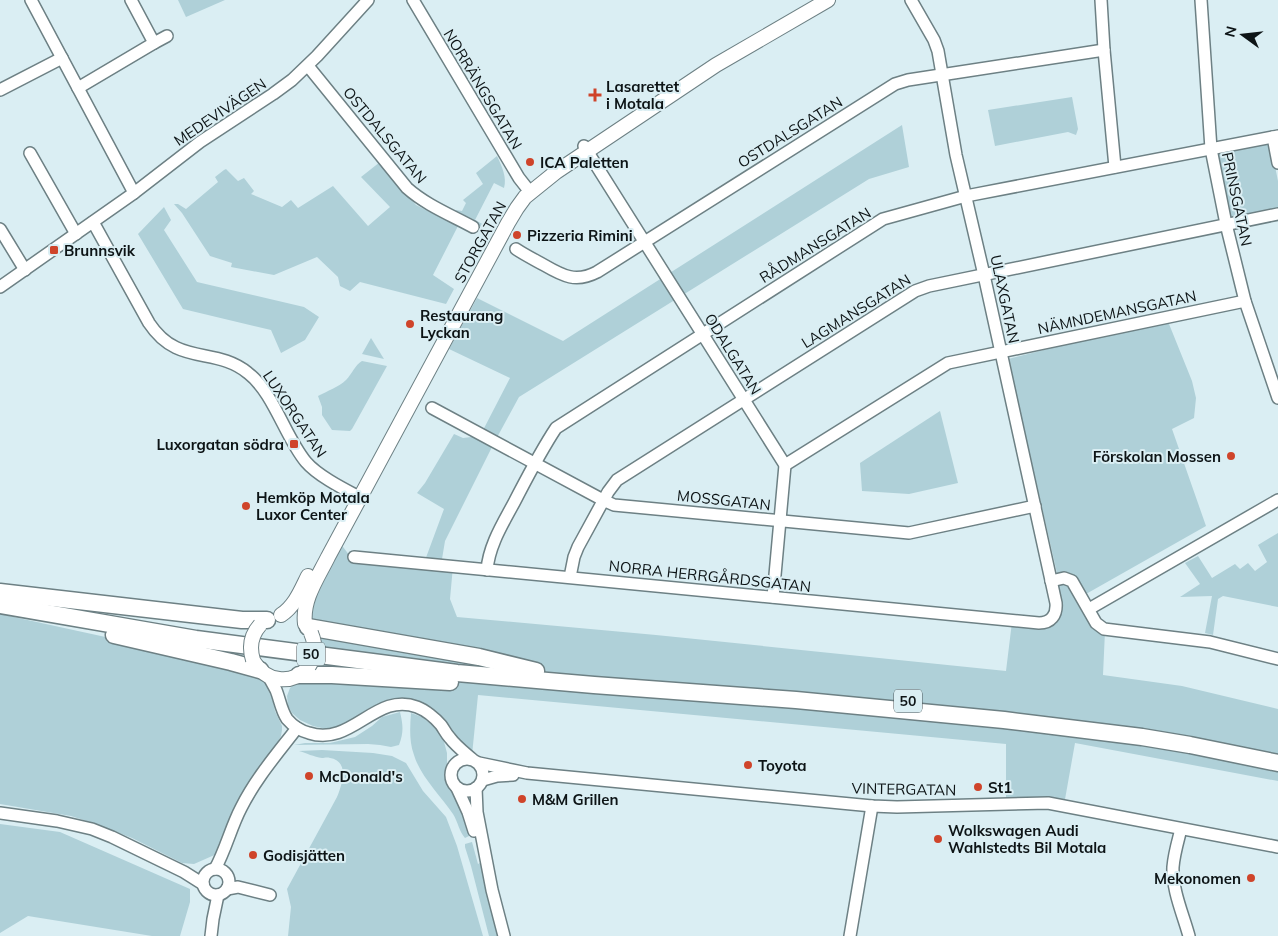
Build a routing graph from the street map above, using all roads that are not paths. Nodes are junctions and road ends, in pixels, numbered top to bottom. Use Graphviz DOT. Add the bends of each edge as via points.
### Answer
graph roads {
  1 [pos="31,0"];
  2 [pos="131,0"];
  3 [pos="368,0"];
  4 [pos="413,0"];
  5 [pos="817,0"];
  6 [pos="828,0"];
  7 [pos="911,0"];
  8 [pos="1101,0"];
  9 [pos="1202,0"];
  10 [pos="167,36"];
  11 [pos="154,43"];
  12 [pos="1104,50"];
  13 [pos="62,58"];
  14 [pos="308,66"];
  15 [pos="942,75"];
  16 [pos="78,88"];
  17 [pos="0,90"];
  18 [pos="1276,136"];
  19 [pos="586,149"];
  20 [pos="1211,149"];
  21 [pos="30,154"];
  22 [pos="1278,163"];
  23 [pos="1115,168"];
  24 [pos="528,190"];
  25 [pos="134,193"];
  26 [pos="966,196"];
  27 [pos="1278,214"];
  28 [pos="93,222"];
  29 [pos="1226,224"];
  30 [pos="473,227"];
  31 [pos="0,229"];
  32 [pos="76,234"];
  33 [pos="644,242"];
  34 [pos="516,249"];
  35 [pos="25,270"];
  36 [pos="984,275"];
  37 [pos="0,287"];
  38 [pos="1245,301"];
  39 [pos="702,333"];
  40 [pos="1001,352"];
  41 [pos="1278,398"];
  42 [pos="744,399"];
  43 [pos="432,408"];
  44 [pos="535,463"];
  45 [pos="785,466"];
  46 [pos="357,496"];
  47 [pos="603,500"];
  48 [pos="1278,500"];
  49 [pos="1035,506"];
  50 [pos="781,521"];
  51 [pos="354,557"];
  52 [pos="486,570"];
  53 [pos="570,578"];
  54 [pos="1052,581"];
  55 [pos="0,594"];
  56 [pos="773,597"];
  57 [pos="0,604"];
  58 [pos="1089,609"];
  59 [pos="31,610"];
  60 [pos="1057,610"];
  61 [pos="269,620"];
  62 [pos="308,628"];
  63 [pos="1278,658"];
  64 [pos="261,669"];
  65 [pos="536,671"];
  66 [pos="299,674"];
  67 [pos="594,685"];
  68 [pos="279,700"];
  69 [pos="297,728"];
  70 [pos="449,737"];
  71 [pos="1278,753"];
  72 [pos="475,761"];
  73 [pos="1278,763"];
  74 [pos="453,765"];
  75 [pos="527,773"];
  76 [pos="480,784"];
  77 [pos="457,788"];
  78 [pos="872,806"];
  79 [pos="0,813"];
  80 [pos="1182,828"];
  81 [pos="227,842"];
  82 [pos="1278,847"];
  83 [pos="208,879"];
  84 [pos="228,885"];
  85 [pos="492,890"];
  86 [pos="270,895"];
  87 [pos="212,919"];
  88 [pos="211,936"];
  89 [pos="504,936"];
  90 [pos="850,936"];
  91 [pos="1189,936"];
  1 -- 13 [label="street"];
  2 -- 11 [label="street"];
  3 -- 14 [label="street, MEDEVIVÄGEN"];
  4 -- 24 [label="street, NORRÄNGSGATAN"];
  5 -- 19 [label="main road, STORGATAN" via="713,61"];
  6 -- 19 [label="main road, STORGATAN" via="716,66"];
  7 -- 15 [label="street, ULAXGATAN" via="936,45"];
  8 -- 12 [label="street"];
  9 -- 20 [label="street, PRINSGATAN"];
  10 -- 11 [label="street"];
  11 -- 16 [label="street"];
  12 -- 15 [label="street, OSTDALSGATAN"];
  12 -- 23 [label="street"];
  13 -- 16 [label="street"];
  13 -- 17 [label="street"];
  14 -- 25 [label="street, MEDEVIVÄGEN"];
  14 -- 30 [label="street, OSTDALSGATAN" via="408,188 426,202"];
  15 -- 26 [label="street, ULAXGATAN"];
  15 -- 33 [label="street, OSTDALSGATAN" via="908,80 889,87"];
  16 -- 25 [label="street"];
  18 -- 20 [label="street, RÅDMANSGATAN"];
  18 -- 22 [label="street"];
  19 -- 24 [label="main road, STORGATAN" via="537,178"];
  19 -- 33 [label="street, ODALGATAN"];
  20 -- 23 [label="street, RÅDMANSGATAN"];
  20 -- 29 [label="street, PRINSGATAN"];
  21 -- 32 [label="street"];
  23 -- 26 [label="street, RÅDMANSGATAN"];
  24 -- 46 [label="main road, STORGATAN" via="515,200 506,216 366,473"];
  25 -- 28 [label="street, MEDEVIVÄGEN"];
  26 -- 36 [label="street, ULAXGATAN"];
  26 -- 39 [label="street, RÅDMANSGATAN" via="883,219"];
  27 -- 29 [label="street, LAGMANSGATAN"];
  28 -- 32 [label="street, MEDEVIVÄGEN"];
  28 -- 46 [label="street, LUXORGATAN" via="159,337 176,348 228,362 251,374 306,462"];
  29 -- 36 [label="street, LAGMANSGATAN"];
  29 -- 38 [label="street, PRINSGATAN"];
  31 -- 35 [label="street"];
  32 -- 35 [label="street, MEDEVIVÄGEN"];
  33 -- 34 [label="street, OSTDALSGATAN" via="597,272 581,278 561,275"];
  33 -- 39 [label="street, ODALGATAN"];
  35 -- 37 [label="street, MEDEVIVÄGEN"];
  36 -- 40 [label="street, ULAXGATAN"];
  36 -- 42 [label="street, LAGMANSGATAN" via="915,290"];
  38 -- 40 [label="street, NÄMNDEMANSGATAN"];
  38 -- 41 [label="street, PRINSGATAN"];
  39 -- 42 [label="street, ODALGATAN"];
  39 -- 44 [label="street, RÅDMANSGATAN" via="556,428"];
  40 -- 45 [label="street, NÄMNDEMANSGATAN" via="944,365"];
  40 -- 49 [label="street, ULAXGATAN"];
  42 -- 45 [label="street, ODALGATAN"];
  42 -- 47 [label="street, LAGMANSGATAN" via="617,480"];
  43 -- 44 [label="street, MOSSGATAN"];
  44 -- 47 [label="street, MOSSGATAN"];
  44 -- 52 [label="street, RÅDMANSGATAN" via="496,536"];
  45 -- 50 [label="street"];
  46 -- 61 [label="main road, STORGATAN" via="294,603 289,610"];
  46 -- 62 [label="main road, STORGATAN" via="305,606"];
  47 -- 50 [label="street, MOSSGATAN" via="614,505"];
  47 -- 53 [label="street, LAGMANSGATAN" via="574,557"];
  48 -- 58 [label="street"];
  49 -- 50 [label="street, MOSSGATAN" via="914,533"];
  49 -- 54 [label="street, ULAXGATAN"];
  50 -- 56 [label="street"];
  51 -- 52 [label="street, NORRA HERRGÅRDSGATAN"];
  52 -- 53 [label="street, NORRA HERRGÅRDSGATAN"];
  53 -- 56 [label="street, NORRA HERRGÅRDSGATAN"];
  54 -- 58 [label="street" via="1064,578 1072,581"];
  54 -- 60 [label="street, ULAXGATAN"];
  55 -- 61 [label="highway" via="242,620"];
  55 -- 65 [label="highway, 50" via="198,630"];
  56 -- 60 [label="street, NORRA HERRGÅRDSGATAN" via="1039,623 1050,620"];
  57 -- 59 [label="highway, 50"];
  58 -- 63 [label="street" via="1096,623 1104,629 1210,642"];
  59 -- 64 [label="highway" via="108,634"];
  59 -- 67 [label="highway, 50" via="196,639 457,673"];
  61 -- 62 [label="main road" via="294,618"];
  61 -- 64 [label="main road, bridge" via="255,632 252,640 251,652"];
  62 -- 65 [label="highway" via="479,657"];
  62 -- 66 [label="main road, bridge" via="315,650 313,660"];
  64 -- 66 [label="main road" via="279,680"];
  64 -- 68 [label="street"];
  65 -- 71 [label="highway, 50" via="1006,711 1144,728"];
  66 -- 67 [label="highway, 50" via="497,684"];
  66 -- 68 [label="street" via="281,691"];
  67 -- 73 [label="highway, 50" via="1004,720 1161,740"];
  68 -- 69 [label="street" via="284,714"];
  69 -- 70 [label="street" via="323,736 338,734 378,710 404,705 418,707 430,715"];
  69 -- 81 [label="street" via="248,795"];
  70 -- 72 [label="street"];
  70 -- 74 [label="street"];
  72 -- 74 [label="street" via="465,758"];
  72 -- 75 [label="street, VINTERGATAN"];
  72 -- 76 [label="street" via="483,771"];
  74 -- 77 [label="street" via="450,778"];
  75 -- 76 [label="street, VINTERGATAN" via="497,776"];
  75 -- 78 [label="street, VINTERGATAN"];
  76 -- 77 [label="street" via="467,791"];
  76 -- 85 [label="street" via="477,812"];
  77 -- 85 [label="street" via="472,823"];
  78 -- 80 [label="street, VINTERGATAN" via="1048,803"];
  78 -- 90 [label="street"];
  79 -- 83 [label="street" via="57,820 92,829 184,872"];
  80 -- 82 [label="street, VINTERGATAN"];
  80 -- 91 [label="street" via="1173,873"];
  81 -- 83 [label="street"];
  81 -- 84 [label="street"];
  83 -- 84 [label="street" via="221,870"];
  83 -- 84 [label="street" via="210,894"];
  83 -- 87 [label="street"];
  84 -- 86 [label="street"];
  84 -- 87 [label="street"];
  85 -- 89 [label="street"];
  87 -- 88 [label="street"];
}
